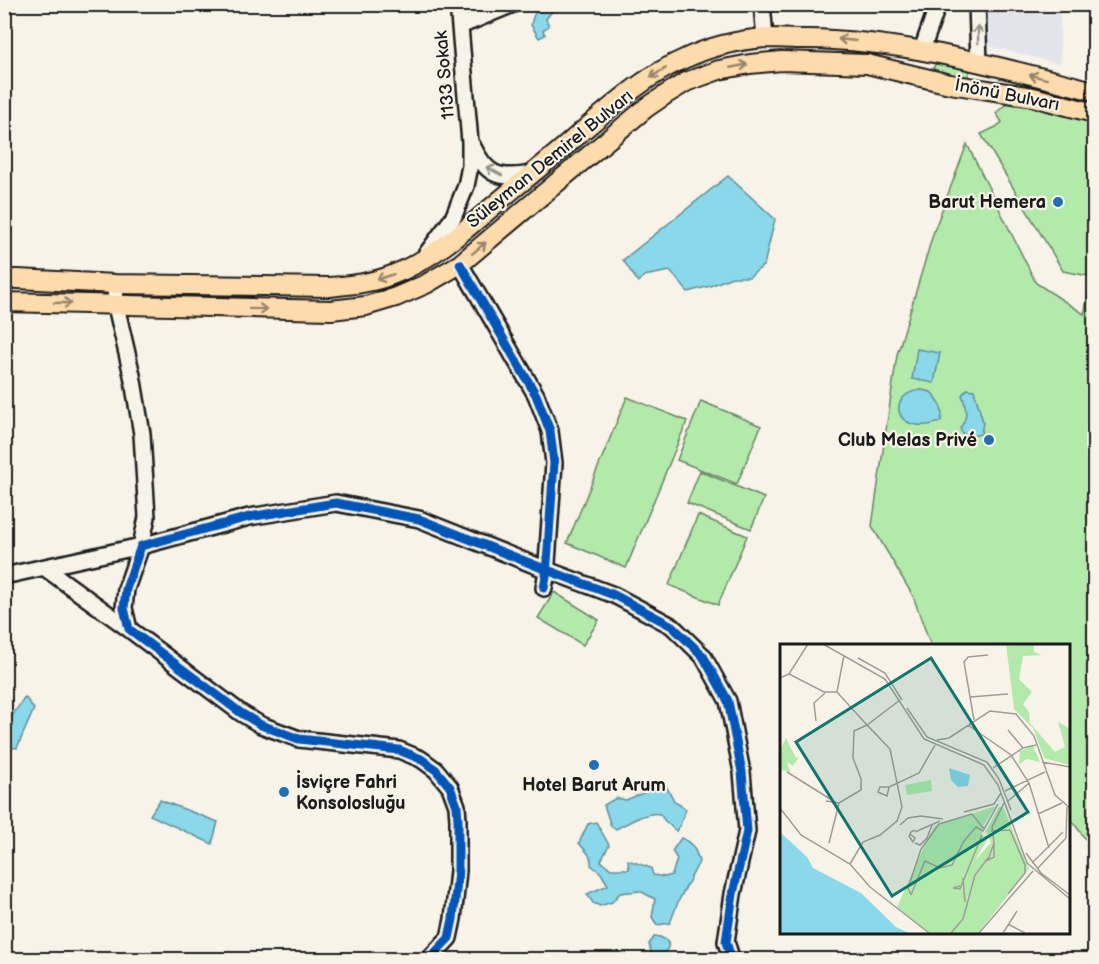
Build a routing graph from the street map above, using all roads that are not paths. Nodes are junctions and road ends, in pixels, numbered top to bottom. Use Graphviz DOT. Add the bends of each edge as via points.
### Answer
graph roads {
  1 [pos="458,4"];
  2 [pos="513,4"];
  3 [pos="762,4"];
  4 [pos="938,4"];
  5 [pos="978,4"];
  6 [pos="460,26"];
  7 [pos="765,38"];
  8 [pos="922,50"];
  9 [pos="979,63"];
  10 [pos="920,77"];
  11 [pos="978,89"];
  12 [pos="1095,92"];
  13 [pos="1095,114"];
  14 [pos="470,142"];
  15 [pos="531,174"];
  16 [pos="420,262"];
  17 [pos="460,264"];
  18 [pos="4,279"];
  19 [pos="116,284"];
  20 [pos="4,302"];
  21 [pos="116,306"];
  22 [pos="141,546"];
  23 [pos="45,568"];
  24 [pos="547,570"];
  25 [pos="4,576"];
  26 [pos="544,588"];
  27 [pos="129,629"];
  28 [pos="425,959"];
  29 [pos="732,960"];
  1 -- 6 [label="street, 1133 Sokak"];
  2 -- 6 [label="street"];
  3 -- 7 [label="street"];
  4 -- 8 [label="street"];
  9 -- 5 [label="street, one-way"];
  6 -- 14 [label="street, 1133 Sokak"];
  8 -- 7 [label="main road, Süleyman Demirel Bulvarı, one-way" via="838,39"];
  7 -- 15 [label="main road, Süleyman Demirel Bulvarı, one-way" via="717,47 658,73"];
  8 -- 9 [label="main road, Süleyman Demirel Bulvarı"];
  8 -- 10 [label="main road"];
  9 -- 11 [label="main road"];
  12 -- 9 [label="main road, Süleyman Demirel Bulvarı, one-way"];
  10 -- 11 [label="main road, İnönü Bulvarı"];
  17 -- 10 [label="main road, Süleyman Demirel Bulvarı, one-way" via="617,132 686,82 719,70 782,61 867,64"];
  11 -- 13 [label="main road, İnönü Bulvarı" via="1010,92"];
  15 -- 14 [label="street, one-way" via="504,177 490,171 479,161"];
  14 -- 16 [label="street, 1133 Sokak" via="470,166 461,202"];
  15 -- 16 [label="main road, Süleyman Demirel Bulvarı"];
  16 -- 19 [label="main road, Süleyman Demirel Bulvarı, one-way" via="373,281 330,287"];
  21 -- 17 [label="main road, Süleyman Demirel Bulvarı, one-way" via="332,310 366,306 426,284"];
  17 -- 24 [label="street" via="536,395 550,430 554,463"];
  18 -- 19 [label="main road, Süleyman Demirel Bulvarı"];
  19 -- 21 [label="street"];
  20 -- 21 [label="main road, Süleyman Demirel Bulvarı, one-way"];
  21 -- 22 [label="street" via="142,434 147,517"];
  22 -- 23 [label="street"];
  22 -- 24 [label="street" via="249,517 336,503 419,519"];
  22 -- 27 [label="street" via="126,589 124,608"];
  23 -- 25 [label="street"];
  23 -- 27 [label="street"];
  24 -- 26 [label="street"];
  24 -- 29 [label="street" via="614,595 672,626 703,656 728,701 742,772 747,831 726,942"];
  27 -- 28 [label="street" via="261,725 299,739 399,750 436,770 450,787 457,806 458,871 449,938"];
}
